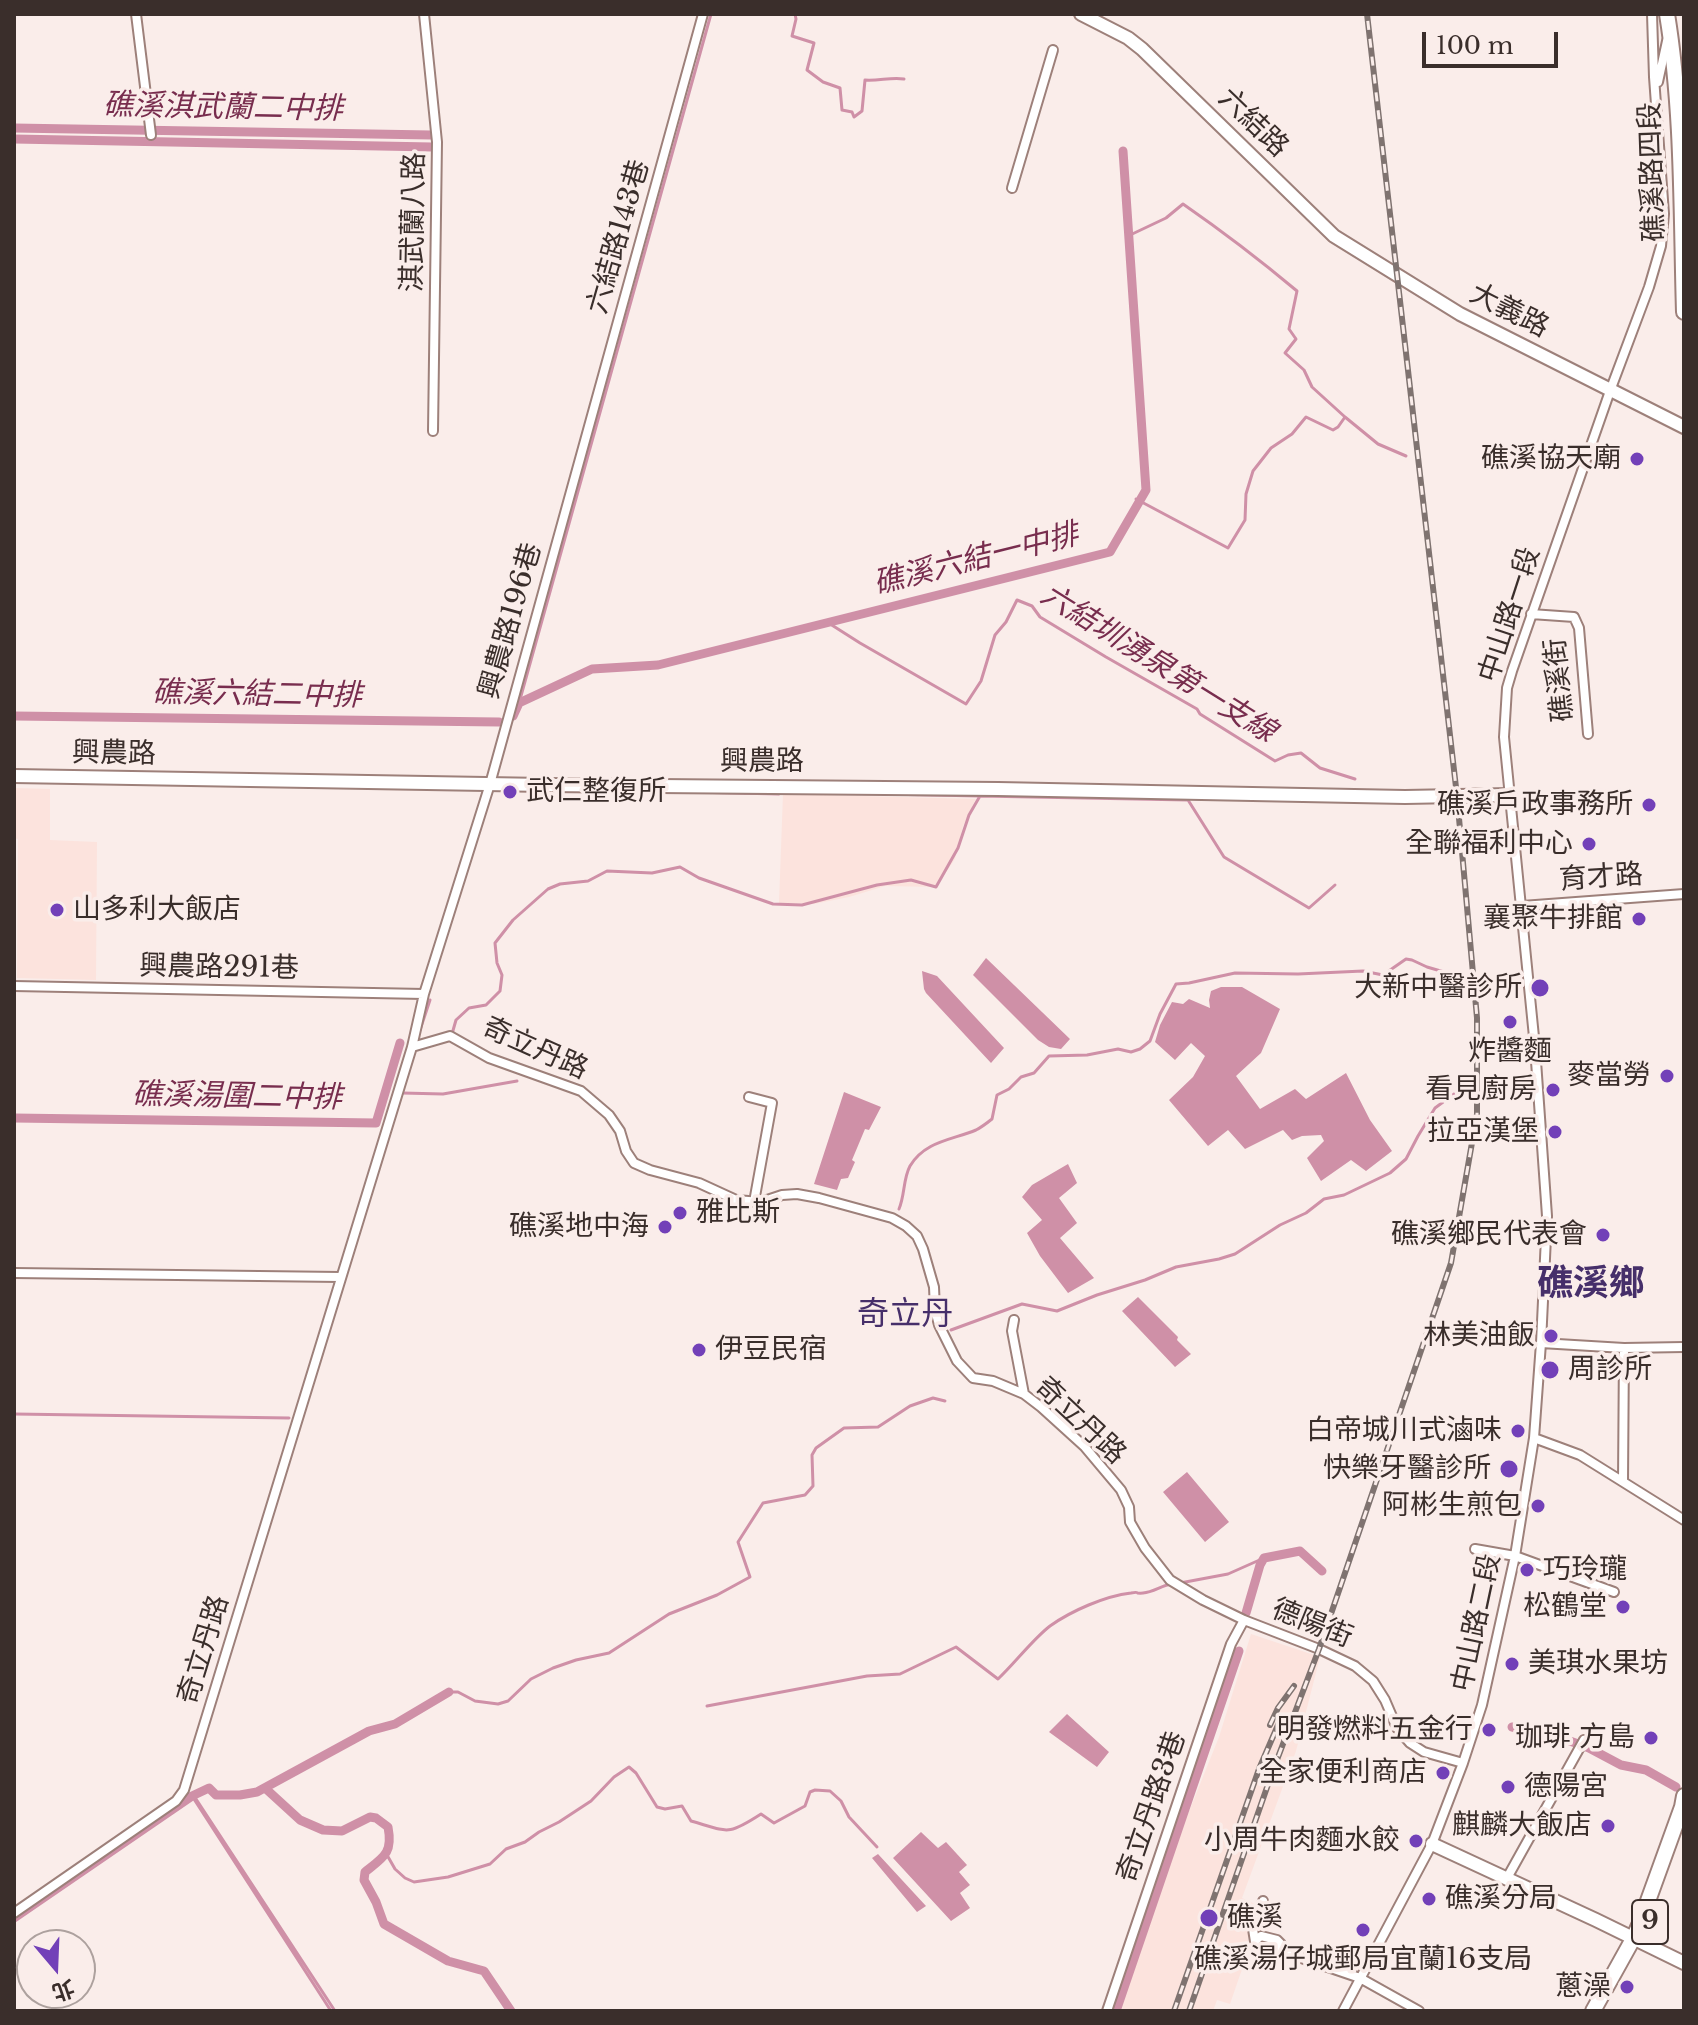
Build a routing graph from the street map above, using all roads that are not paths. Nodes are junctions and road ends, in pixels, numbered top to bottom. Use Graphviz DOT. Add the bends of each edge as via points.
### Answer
graph roads {
  1 [pos="136,14"];
  2 [pos="424,14"];
  3 [pos="703,14"];
  4 [pos="1081,14"];
  5 [pos="1652,14"];
  6 [pos="1667,14"];
  7 [pos="1676,14"];
  8 [pos="1670,30"];
  9 [pos="1053,50"];
  10 [pos="1656,91"];
  11 [pos="151,135"];
  12 [pos="1012,188"];
  13 [pos="1389,270"];
  14 [pos="1684,312"];
  15 [pos="1610,391"];
  16 [pos="1684,427"];
  17 [pos="433,431"];
  18 [pos="576,471"];
  19 [pos="1531,614"];
  20 [pos="1588,734"];
  21 [pos="14,776"];
  22 [pos="490,784"];
  23 [pos="1510,795"];
  24 [pos="1684,894"];
  25 [pos="1522,906"];
  26 [pos="14,986"];
  27 [pos="424,994"];
  28 [pos="412,1047"];
  29 [pos="749,1097"];
  30 [pos="754,1202"];
  31 [pos="1547,1216"];
  32 [pos="14,1273"];
  33 [pos="340,1277"];
  34 [pos="1014,1320"];
  35 [pos="1541,1343"];
  36 [pos="1684,1347"];
  37 [pos="1624,1348"];
  38 [pos="1024,1394"];
  39 [pos="1534,1438"];
  40 [pos="1623,1481"];
  41 [pos="1684,1520"];
  42 [pos="1475,1549"];
  43 [pos="1515,1556"];
  44 [pos="1614,1592"];
  45 [pos="1244,1620"];
  46 [pos="1584,1740"];
  47 [pos="1463,1763"];
  48 [pos="1684,1796"];
  49 [pos="1684,1828"];
  50 [pos="1432,1844"];
  51 [pos="1507,1878"];
  52 [pos="1263,1901"];
  53 [pos="14,1913"];
  54 [pos="1637,1941"];
  55 [pos="1684,1963"];
  56 [pos="1360,1978"];
  57 [pos="1107,2011"];
  58 [pos="1343,2011"];
  59 [pos="1419,2011"];
  60 [pos="1593,2011"];
  61 [pos="1604,2011"];
  1 -- 11 [label="street"];
  2 -- 17 [label="street, 淇武蘭八路" via="437,142"];
  3 -- 18 [label="street, 六結路143巷"];
  4 -- 13 [label="street, 六結路" via="1142,49 1334,236"];
  5 -- 10 [label="street, 中山路一段"];
  6 -- 8 [label="main road, 礁溪路四段"];
  7 -- 8 [label="street, 中山路一段"];
  8 -- 10 [label="street, 中山路一段"];
  8 -- 14 [label="main road, 礁溪路四段"];
  9 -- 12 [label="street"];
  10 -- 15 [label="street, 中山路一段" via="1664,214 1661,246"];
  13 -- 15 [label="street, 大義路" via="1460,314"];
  15 -- 16 [label="street, 大義路"];
  15 -- 19 [label="street, 中山路一段"];
  18 -- 22 [label="street, 興農路196巷"];
  19 -- 20 [label="street, 礁溪街" via="1574,617"];
  19 -- 23 [label="street, 中山路一段" via="1507,688 1504,737"];
  21 -- 22 [label="street, 興農路"];
  22 -- 23 [label="street, 興農路"];
  22 -- 27 [label="street, 奇立丹路"];
  23 -- 25 [label="street, 中山路一段"];
  24 -- 25 [label="street, 育才路"];
  25 -- 31 [label="street, 中山路一段"];
  26 -- 27 [label="street, 興農路291巷"];
  27 -- 28 [label="street, 奇立丹路"];
  28 -- 30 [label="street, 奇立丹路" via="450,1036 489,1058 581,1091 609,1115 634,1163"];
  28 -- 33 [label="street, 奇立丹路"];
  29 -- 30 [label="street" via="772,1103"];
  30 -- 38 [label="street, 奇立丹路" via="797,1194 906,1226 923,1249 939,1325 957,1361 973,1378"];
  31 -- 35 [label="street, 中山路二段"];
  32 -- 33 [label="street"];
  33 -- 53 [label="street, 奇立丹路" via="184,1790 176,1801"];
  34 -- 38 [label="street"];
  35 -- 37 [label="street"];
  35 -- 39 [label="street, 中山路二段"];
  36 -- 37 [label="street"];
  37 -- 40 [label="street"];
  38 -- 45 [label="street, 奇立丹路" via="1084,1446 1121,1490 1130,1522 1170,1580"];
  39 -- 40 [label="street" via="1580,1455"];
  39 -- 43 [label="street, 中山路二段"];
  40 -- 41 [label="street"];
  42 -- 43 [label="street"];
  43 -- 44 [label="street"];
  43 -- 47 [label="street, 中山路二段" via="1482,1705"];
  45 -- 47 [label="street, 德陽街" via="1355,1666 1373,1681 1410,1743"];
  45 -- 57 [label="street, 奇立丹路3巷" via="1231,1644"];
  46 -- 51 [label="street"];
  47 -- 50 [label="street, 中山路二段"];
  48 -- 54 [label="main road, 9"];
  49 -- 54 [label="main road, 9"];
  50 -- 51 [label="street"];
  50 -- 56 [label="street, 中山路二段"];
  51 -- 54 [label="street"];
  52 -- 56 [label="street" via="1253,1929 1255,1941 1261,1936 1277,1940 1281,1951"];
  54 -- 55 [label="street"];
  54 -- 60 [label="main road, 9"];
  54 -- 61 [label="main road, 9"];
  56 -- 58 [label="street, 中山路二段"];
  56 -- 59 [label="street"];
}
